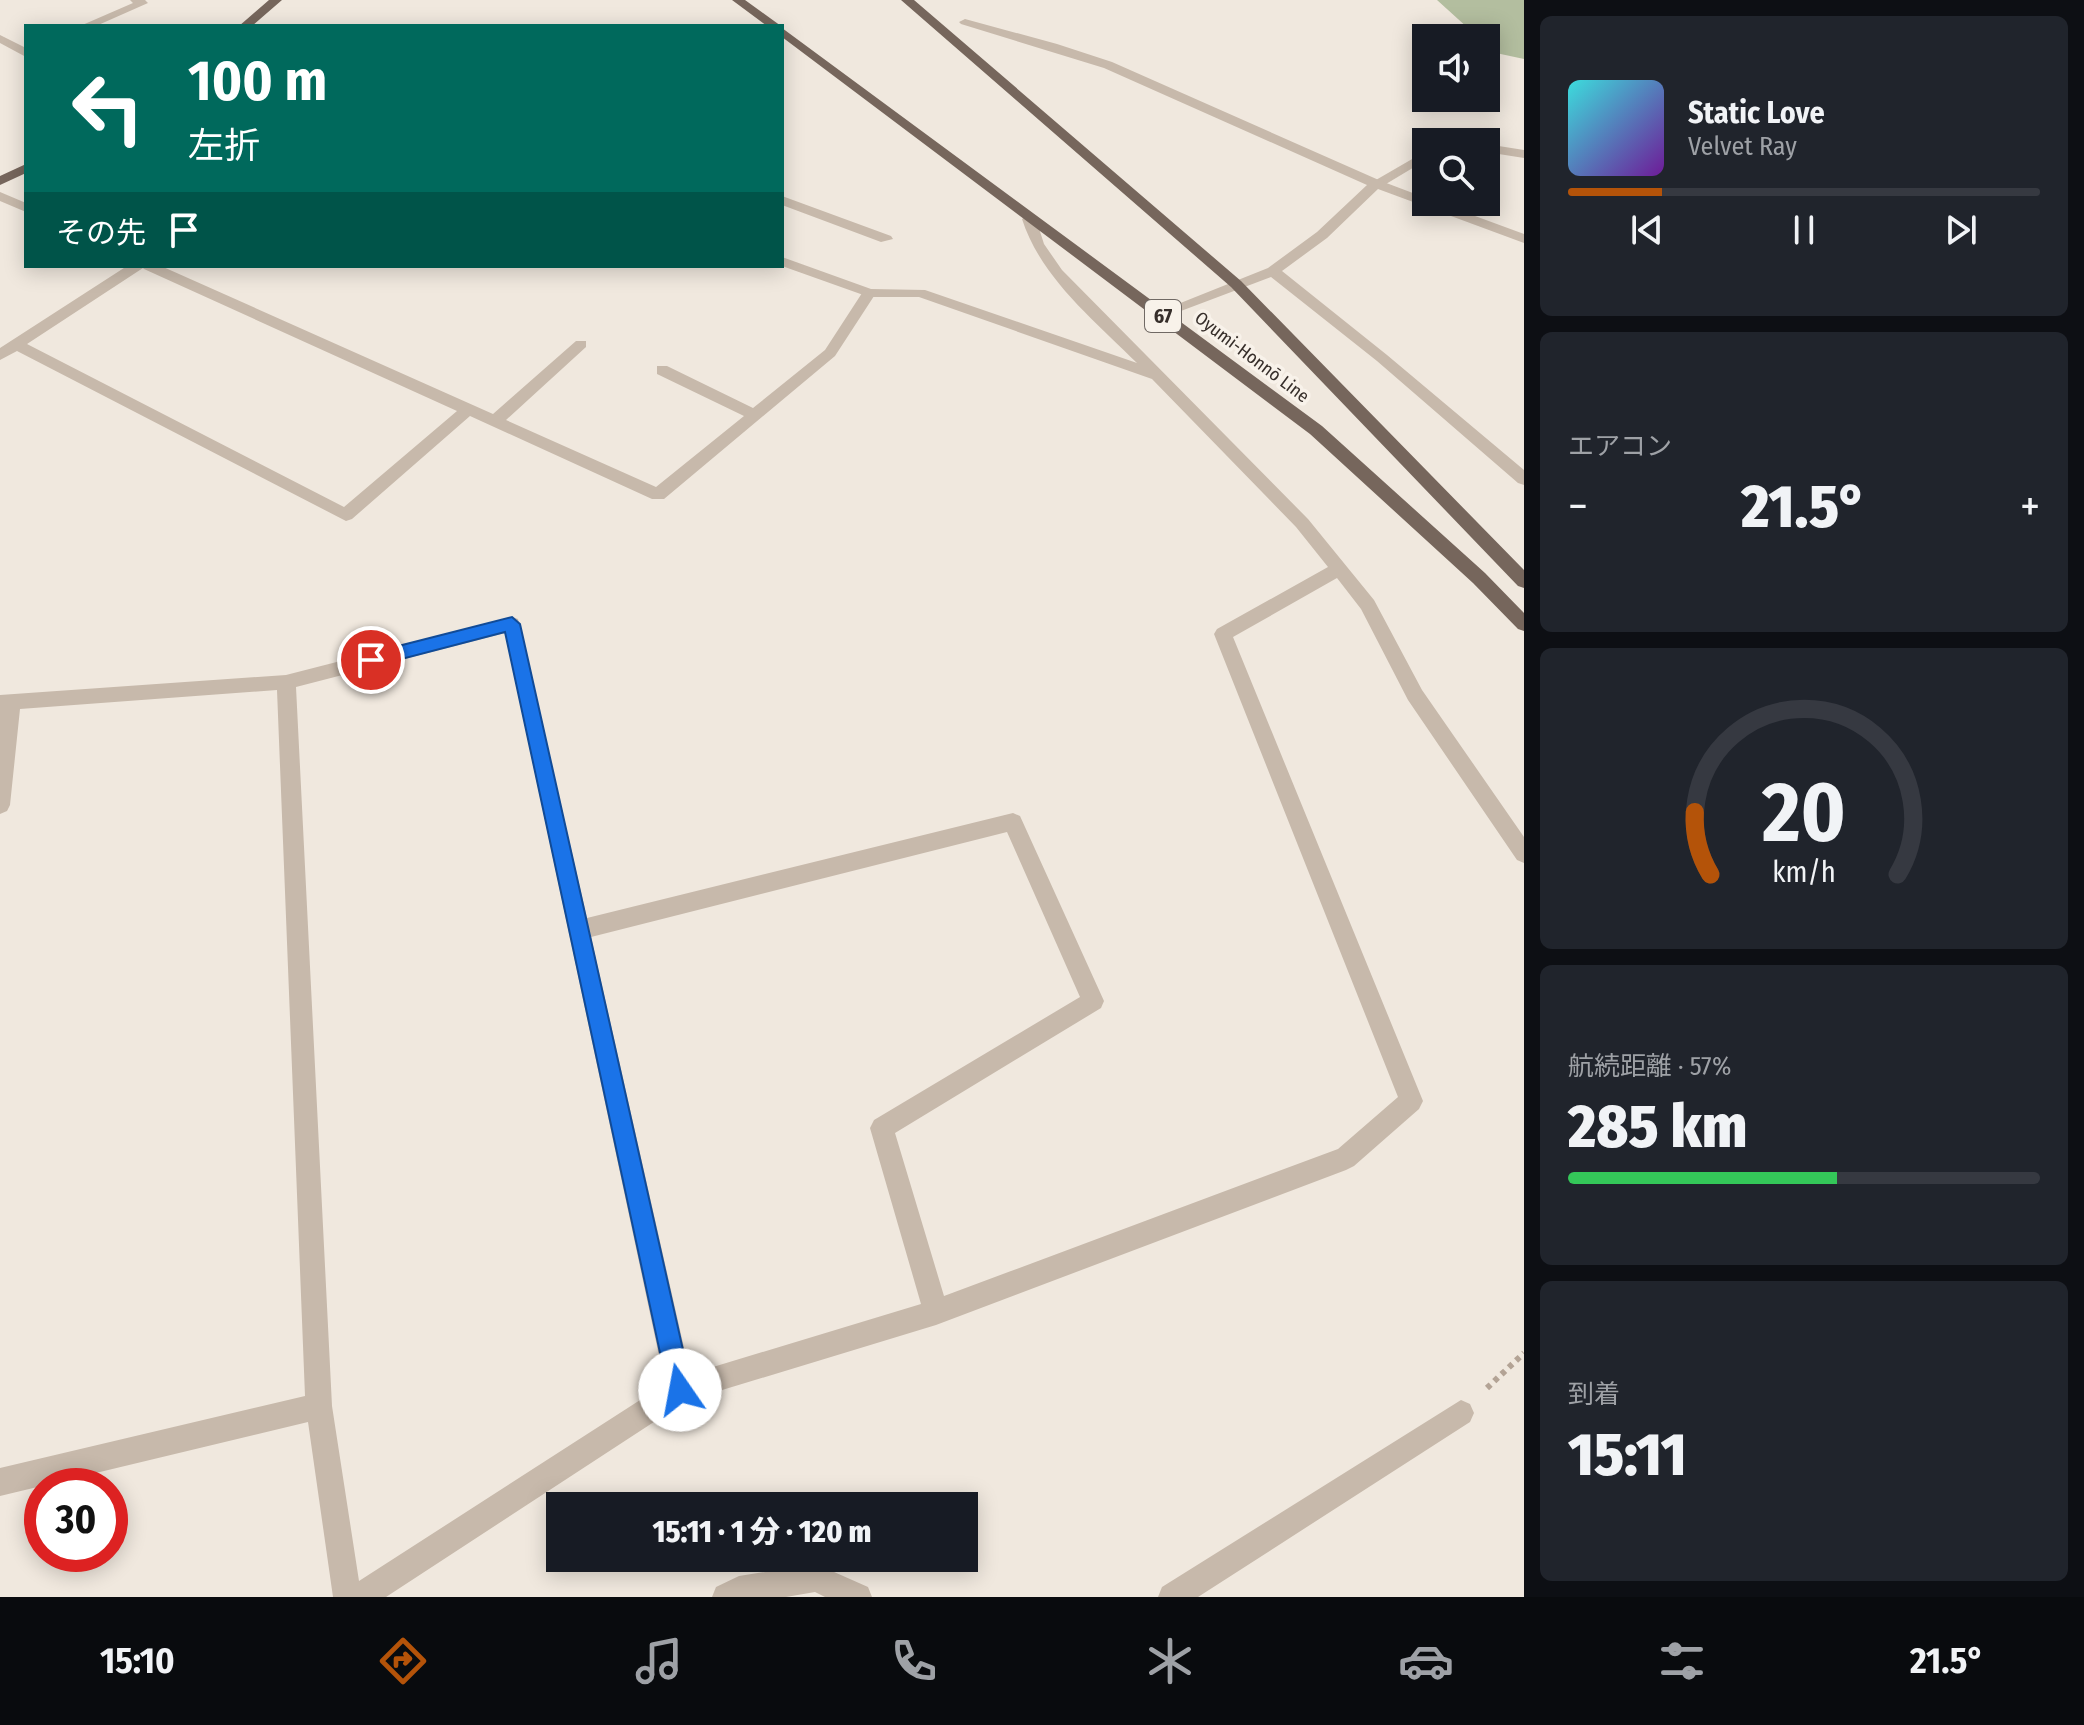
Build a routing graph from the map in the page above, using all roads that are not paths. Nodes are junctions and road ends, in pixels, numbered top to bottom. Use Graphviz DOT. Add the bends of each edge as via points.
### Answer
graph roads {
  1 [pos="136,0"];
  2 [pos="276,0"];
  3 [pos="738,0"];
  4 [pos="907,0"];
  5 [pos="965,22"];
  6 [pos="91,24"];
  7 [pos="247,24"];
  8 [pos="772,24"];
  9 [pos="784,32"];
  10 [pos="0,38"];
  11 [pos="24,51"];
  12 [pos="1500,150"];
  13 [pos="1524,154"];
  14 [pos="1412,163"];
  15 [pos="24,169"];
  16 [pos="0,181"];
  17 [pos="1376,184"];
  18 [pos="0,196"];
  19 [pos="784,201"];
  20 [pos="24,207"];
  21 [pos="1029,219"];
  22 [pos="886,239"];
  23 [pos="1524,239"];
  24 [pos="784,262"];
  25 [pos="134,268"];
  26 [pos="153,268"];
  27 [pos="1273,271"];
  28 [pos="1236,284"];
  29 [pos="869,293"];
  30 [pos="1160,314"];
  31 [pos="581,344"];
  32 [pos="17,345"];
  33 [pos="0,355"];
  34 [pos="662,370"];
  35 [pos="1160,377"];
  36 [pos="466,411"];
  37 [pos="755,415"];
  38 [pos="493,423"];
  39 [pos="1524,479"];
  40 [pos="1337,570"];
  41 [pos="1524,581"];
  42 [pos="1524,624"];
  43 [pos="286,682"];
  44 [pos="6,703"];
  45 [pos="0,805"];
  46 [pos="1524,854"];
  47 [pos="579,930"];
  48 [pos="936,1312"];
  49 [pos="680,1390"];
  50 [pos="319,1406"];
  51 [pos="1461,1413"];
  52 [pos="0,1482"];
  53 [pos="347,1597"];
  54 [pos="360,1597"];
  55 [pos="726,1597"];
  56 [pos="858,1597"];
  57 [pos="1172,1597"];
  1 -- 6 [label="street" via="142,3"];
  2 -- 7 [label="main road"];
  3 -- 8 [label="main road"];
  4 -- 28 [label="main road, Oyumi-Honnō Line"];
  5 -- 17 [label="street" via="1108,65"];
  9 -- 21 [label="main road, Oyumi-Honnō Line / 67"];
  10 -- 11 [label="street"];
  12 -- 13 [label="street"];
  14 -- 17 [label="street"];
  15 -- 16 [label="main road"];
  17 -- 23 [label="street"];
  17 -- 27 [label="street" via="1322,235"];
  18 -- 20 [label="street"];
  19 -- 22 [label="street"];
  21 -- 30 [label="main road, Oyumi-Honnō Line / 67"];
  21 -- 35 [label="street" via="1037,244 1057,273"];
  24 -- 29 [label="street"];
  25 -- 32 [label="street"];
  26 -- 36 [label="street"];
  27 -- 28 [label="street"];
  27 -- 39 [label="street"];
  28 -- 30 [label="street"];
  28 -- 41 [label="main road, Oyumi-Honnō Line"];
  29 -- 35 [label="street" via="920,293"];
  29 -- 37 [label="street" via="830,353"];
  30 -- 42 [label="main road, Oyumi-Honnō Line / 67" via="1316,430"];
  31 -- 38 [label="street"];
  32 -- 33 [label="street"];
  32 -- 36 [label="street" via="346,515"];
  34 -- 37 [label="street"];
  35 -- 40 [label="street" via="1302,523"];
  36 -- 38 [label="street"];
  37 -- 38 [label="street" via="658,495"];
  40 -- 46 [label="street" via="1368,605 1415,695"];
  40 -- 48 [label="street" via="1223,634 1411,1101 1346,1158"];
  43 -- 44 [label="street"];
  43 -- 47 [label="street" via="512,624"];
  43 -- 50 [label="street"];
  44 -- 45 [label="street"];
  47 -- 48 [label="street" via="1013,822 1093,1001 882,1128"];
  47 -- 49 [label="street"];
  48 -- 49 [label="street"];
  49 -- 54 [label="street"];
  50 -- 52 [label="street"];
  50 -- 53 [label="street"];
  51 -- 57 [label="street"];
  55 -- 56 [label="street" via="739,1590 816,1578"];
}
